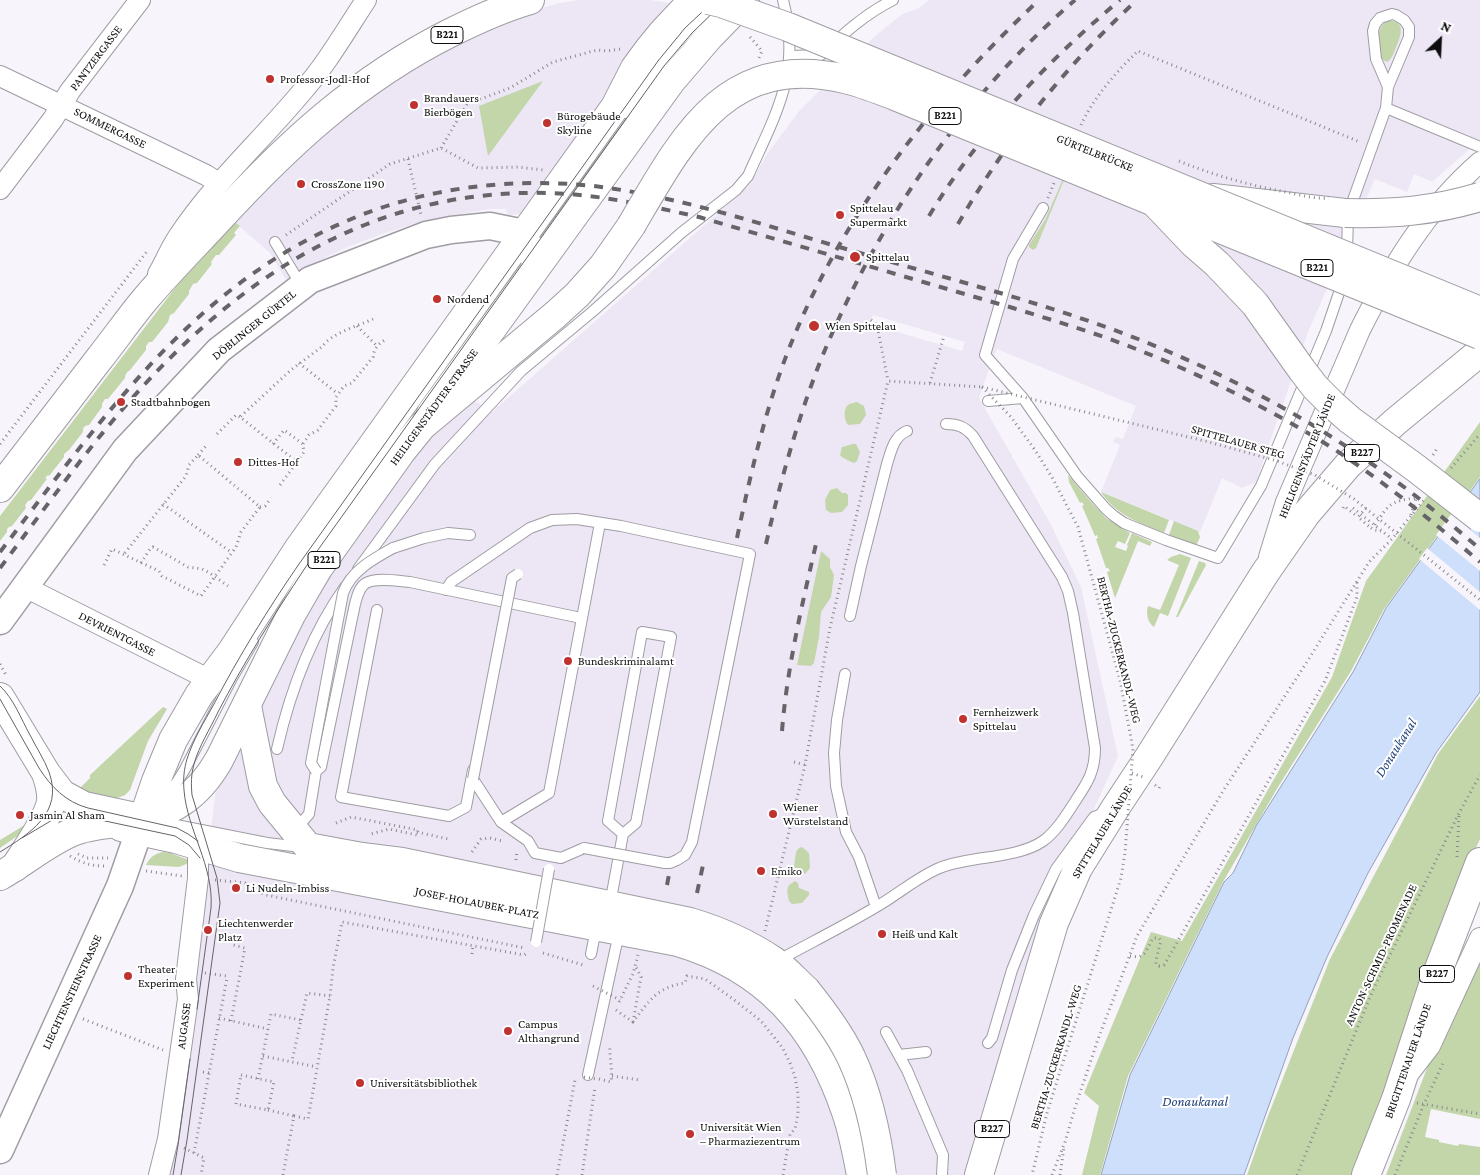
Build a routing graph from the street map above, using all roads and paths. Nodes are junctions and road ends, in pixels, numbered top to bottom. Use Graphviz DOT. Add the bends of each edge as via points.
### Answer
graph roads {
  1 [pos="140,0"];
  2 [pos="366,0"];
  3 [pos="530,0"];
  4 [pos="693,0"];
  5 [pos="708,0"];
  6 [pos="720,0"];
  7 [pos="745,0"];
  8 [pos="783,0"];
  9 [pos="893,0"];
  10 [pos="747,34"];
  11 [pos="628,47"];
  12 [pos="790,56"];
  13 [pos="759,60"];
  14 [pos="0,76"];
  15 [pos="1388,87"];
  16 [pos="62,105"];
  17 [pos="1386,108"];
  18 [pos="622,118"];
  19 [pos="1080,127"];
  20 [pos="1372,147"];
  21 [pos="1480,147"];
  22 [pos="441,148"];
  23 [pos="408,158"];
  24 [pos="1480,162"];
  25 [pos="564,178"];
  26 [pos="1055,181"];
  27 [pos="219,183"];
  28 [pos="0,189"];
  29 [pos="1201,196"];
  30 [pos="1480,197"];
  31 [pos="1154,202"];
  32 [pos="1043,208"];
  33 [pos="296,228"];
  34 [pos="426,235"];
  35 [pos="275,242"];
  36 [pos="531,247"];
  37 [pos="149,249"];
  38 [pos="302,286"];
  39 [pos="147,297"];
  40 [pos="1480,311"];
  41 [pos="373,319"];
  42 [pos="871,320"];
  43 [pos="357,326"];
  44 [pos="1480,335"];
  45 [pos="944,336"];
  46 [pos="387,339"];
  47 [pos="378,346"];
  48 [pos="1480,352"];
  49 [pos="299,363"];
  50 [pos="888,381"];
  51 [pos="930,383"];
  52 [pos="982,387"];
  53 [pos="338,394"];
  54 [pos="1023,398"];
  55 [pos="988,401"];
  56 [pos="240,418"];
  57 [pos="946,424"];
  58 [pos="422,426"];
  59 [pos="907,431"];
  60 [pos="217,434"];
  61 [pos="1480,434"];
  62 [pos="0,444"];
  63 [pos="273,444"];
  64 [pos="303,444"];
  65 [pos="207,445"];
  66 [pos="198,455"];
  67 [pos="296,462"];
  68 [pos="302,466"];
  69 [pos="1446,473"];
  70 [pos="280,485"];
  71 [pos="0,488"];
  72 [pos="1428,495"];
  73 [pos="271,498"];
  74 [pos="1416,498"];
  75 [pos="163,504"];
  76 [pos="260,506"];
  77 [pos="1343,508"];
  78 [pos="1352,508"];
  79 [pos="1366,508"];
  80 [pos="1358,518"];
  81 [pos="1480,518"];
  82 [pos="600,523"];
  83 [pos="1375,525"];
  84 [pos="1381,531"];
  85 [pos="470,535"];
  86 [pos="1392,539"];
  87 [pos="232,552"];
  88 [pos="124,554"];
  89 [pos="141,563"];
  90 [pos="104,565"];
  91 [pos="1265,573"];
  92 [pos="518,574"];
  93 [pos="215,576"];
  94 [pos="1358,580"];
  95 [pos="228,586"];
  96 [pos="25,587"];
  97 [pos="446,590"];
  98 [pos="1480,600"];
  99 [pos="504,602"];
  100 [pos="377,610"];
  101 [pos="850,616"];
  102 [pos="582,618"];
  103 [pos="0,621"];
  104 [pos="261,630"];
  105 [pos="844,674"];
  106 [pos="210,680"];
  107 [pos="0,697"];
  108 [pos="246,706"];
  109 [pos="277,750"];
  110 [pos="794,762"];
  111 [pos="805,765"];
  112 [pos="316,772"];
  113 [pos="1132,772"];
  114 [pos="46,773"];
  115 [pos="1480,775"];
  116 [pos="1142,777"];
  117 [pos="1161,784"];
  118 [pos="1159,788"];
  119 [pos="1116,807"];
  120 [pos="598,813"];
  121 [pos="609,815"];
  122 [pos="501,822"];
  123 [pos="336,823"];
  124 [pos="141,825"];
  125 [pos="417,832"];
  126 [pos="371,834"];
  127 [pos="623,834"];
  128 [pos="198,837"];
  129 [pos="448,839"];
  130 [pos="497,840"];
  131 [pos="301,850"];
  132 [pos="472,852"];
  133 [pos="76,853"];
  134 [pos="70,856"];
  135 [pos="551,856"];
  136 [pos="108,858"];
  137 [pos="1480,862"];
  138 [pos="110,867"];
  139 [pos="227,868"];
  140 [pos="143,871"];
  141 [pos="8,872"];
  142 [pos="198,878"];
  143 [pos="876,907"];
  144 [pos="608,916"];
  145 [pos="651,935"];
  146 [pos="1480,938"];
  147 [pos="233,945"];
  148 [pos="473,945"];
  149 [pos="535,946"];
  150 [pos="472,954"];
  151 [pos="591,954"];
  152 [pos="1130,956"];
  153 [pos="776,962"];
  154 [pos="587,966"];
  155 [pos="635,967"];
  156 [pos="202,973"];
  157 [pos="593,986"];
  158 [pos="330,996"];
  159 [pos="620,1000"];
  160 [pos="616,1010"];
  161 [pos="63,1011"];
  162 [pos="219,1018"];
  163 [pos="613,1018"];
  164 [pos="301,1020"];
  165 [pos="231,1021"];
  166 [pos="633,1022"];
  167 [pos="268,1030"];
  168 [pos="886,1032"];
  169 [pos="611,1036"];
  170 [pos="322,1041"];
  171 [pos="328,1042"];
  172 [pos="988,1043"];
  173 [pos="926,1052"];
  174 [pos="899,1055"];
  175 [pos="263,1056"];
  176 [pos="181,1057"];
  177 [pos="1444,1060"];
  178 [pos="292,1061"];
  179 [pos="317,1067"];
  180 [pos="203,1072"];
  181 [pos="209,1074"];
  182 [pos="612,1076"];
  183 [pos="589,1077"];
  184 [pos="258,1078"];
  185 [pos="640,1080"];
  186 [pos="1399,1091"];
  187 [pos="1424,1104"];
  188 [pos="268,1110"];
  189 [pos="1480,1114"];
  190 [pos="294,1116"];
  191 [pos="1065,1142"];
  192 [pos="0,1150"];
  193 [pos="159,1175"];
  194 [pos="200,1175"];
  195 [pos="283,1175"];
  196 [pos="582,1175"];
  197 [pos="782,1175"];
  198 [pos="861,1175"];
  199 [pos="882,1175"];
  200 [pos="942,1175"];
  201 [pos="979,1175"];
  202 [pos="1032,1175"];
  203 [pos="1052,1175"];
  204 [pos="1060,1175"];
  205 [pos="1297,1175"];
  206 [pos="1366,1175"];
  207 [pos="1395,1175"];
  1 -- 16 [label="street, PANTZERGASSE"];
  2 -- 27 [label="street" via="303,91"];
  3 -- 39 [label="main road, B221" via="495,12 431,43 370,81 320,119 276,159"];
  4 -- 25 [label="main road, HEILIGENSTÄDTER STRASSE" via="635,68 615,107"];
  5 -- 29 [label="main road, GÜRTELBRÜCKE / B221, bridge" via="796,31"];
  6 -- 18 [label="lane" via="668,54"];
  7 -- 36 [label="main road, HEILIGENSTÄDTER STRASSE" via="672,80 563,232"];
  8 -- 12 [label="lane"];
  9 -- 12 [label="lane" via="851,27 820,56"];
  10 -- 13 [label="path" via="762,51"];
  11 -- 22 [label="path" via="597,50 553,62 510,88 467,104"];
  12 -- 109 [label="lane" via="780,105 743,183 681,232 521,371 435,464 395,517 333,604 314,639 296,682"];
  14 -- 16 [label="street, SOMMERGASSE"];
  15 -- 15 [label="lane" via="1376,59 1373,31 1380,18 1392,14 1404,20 1409,37"];
  15 -- 17 [label="lane"];
  16 -- 27 [label="street, SOMMERGASSE"];
  16 -- 28 [label="street, PANTZERGASSE"];
  17 -- 20 [label="lane"];
  17 -- 21 [label="lane"];
  19 -- 20 [label="path" via="1088,109 1138,51"];
  20 -- 54 [label="lane" via="1348,214 1342,286 1326,331 1261,486 1218,558 1124,523 1106,510 1077,476"];
  22 -- 23 [label="path"];
  22 -- 25 [label="path" via="478,168 518,167 551,171"];
  23 -- 33 [label="path" via="390,164"];
  23 -- 34 [label="path"];
  24 -- 91 [label="street, HEILIGENSTÄDTER LÄNDE" via="1420,228 1372,307 1286,502"];
  25 -- 36 [label="main road, HEILIGENSTÄDTER STRASSE"];
  26 -- 32 [label="path"];
  27 -- 39 [label="street" via="176,239"];
  29 -- 30 [label="main road, bridge" via="1345,213 1380,214 1418,211"];
  29 -- 40 [label="main road, GÜRTELBRÜCKE / B221, bridge"];
  31 -- 44 [label="main road, GÜRTELBRÜCKE / B221, bridge"];
  31 -- 58 [label="main road, GÜRTELBRÜCKE / B221, bridge" via="895,96 844,79 801,74 762,80 717,104 689,133 604,266 577,295"];
  31 -- 81 [label="main road, bridge" via="1249,297 1315,387 1333,405"];
  32 -- 54 [label="lane" via="1013,259 985,355"];
  34 -- 36 [label="street, DÖBLINGER GÜRTEL" via="490,226"];
  34 -- 38 [label="street, DÖBLINGER GÜRTEL" via="310,280"];
  35 -- 38 [label="lane"];
  36 -- 58 [label="main road, HEILIGENSTÄDTER STRASSE"];
  36 -- 106 [label="main road, HEILIGENSTÄDTER STRASSE" via="464,320 299,548"];
  37 -- 62 [label="path"];
  38 -- 96 [label="street, DÖBLINGER GÜRTEL" via="220,350 125,450"];
  39 -- 71 [label="main road, B221"];
  41 -- 43 [label="path"];
  42 -- 50 [label="path" via="877,325"];
  43 -- 47 [label="path"];
  43 -- 49 [label="path" via="326,342"];
  45 -- 51 [label="path"];
  46 -- 47 [label="path"];
  47 -- 53 [label="path" via="352,383 344,386"];
  48 -- 91 [label="main road, HEILIGENSTÄDTER LÄNDE / B227" via="1394,422 1348,465 1306,514"];
  49 -- 53 [label="path"];
  49 -- 56 [label="path"];
  52 -- 79 [label="path, SPITTELAUER STEG, bridge" via="1274,460 1314,475"];
  52 -- 113 [label="path, BERTHA-ZUCKERKANDL-WEG, bridge" via="1011,417 1035,450 1078,527 1120,680 1133,749"];
  53 -- 64 [label="path" via="336,406"];
  54 -- 55 [label="lane"];
  56 -- 60 [label="path" via="236,415"];
  56 -- 63 [label="path"];
  57 -- 143 [label="lane" via="959,425 973,436 1068,591 1095,761 1091,776 1072,806 1043,841 992,857 952,863"];
  58 -- 108 [label="main road, HEILIGENSTÄDTER STRASSE / B221" via="315,574"];
  59 -- 101 [label="lane" via="898,437 887,464"];
  61 -- 69 [label="path"];
  63 -- 64 [label="path" via="284,430"];
  63 -- 67 [label="path"];
  64 -- 67 [label="path" via="304,452"];
  65 -- 66 [label="path"];
  66 -- 75 [label="path"];
  66 -- 76 [label="path"];
  67 -- 68 [label="path"];
  67 -- 70 [label="path"];
  72 -- 86 [label="path"];
  73 -- 76 [label="path" via="265,506"];
  74 -- 83 [label="path" via="1389,505"];
  75 -- 87 [label="path"];
  75 -- 88 [label="path"];
  76 -- 87 [label="path" via="241,532"];
  77 -- 80 [label="path"];
  78 -- 83 [label="path"];
  79 -- 80 [label="path, bridge"];
  79 -- 98 [label="path, SPITTELAUER STEG, bridge"];
  80 -- 84 [label="path, bridge" via="1374,530"];
  82 -- 97 [label="lane" via="577,519 552,520 530,528 451,582"];
  82 -- 102 [label="lane"];
  82 -- 135 [label="lane, bridge" via="750,554 692,842 685,855 665,863 584,848 561,858"];
  83 -- 84 [label="path"];
  84 -- 86 [label="path"];
  85 -- 112 [label="lane, bridge" via="448,533 393,548 357,571 347,583 311,763"];
  86 -- 94 [label="path" via="1369,562"];
  87 -- 93 [label="path"];
  88 -- 89 [label="path"];
  88 -- 90 [label="path" via="112,549"];
  89 -- 93 [label="path" via="153,547 188,567 202,569"];
  89 -- 93 [label="path" via="201,596"];
  91 -- 119 [label="main road, SPITTELAUER LÄNDE / B227"];
  92 -- 122 [label="lane, bridge" via="512,578 473,779"];
  93 -- 95 [label="path"];
  94 -- 152 [label="path" via="1223,790 1137,936"];
  94 -- 152 [label="path" via="1357,597 1325,681 1166,962 1159,966 1156,964 1161,941 1156,937 1139,958"];
  96 -- 103 [label="street, DÖBLINGER GÜRTEL"];
  96 -- 106 [label="street, DEVRIENTGASSE"];
  97 -- 99 [label="lane"];
  97 -- 112 [label="lane" via="388,579 367,583 359,591 321,767"];
  99 -- 100 [label="lane" via="466,807 449,816 341,797"];
  99 -- 102 [label="lane"];
  102 -- 122 [label="lane" via="549,793"];
  104 -- 124 [label="lane" via="185,769"];
  105 -- 143 [label="lane" via="834,753 836,786 846,832 859,857"];
  106 -- 124 [label="main road, HEILIGENSTÄDTER STRASSE" via="173,740"];
  107 -- 114 [label="main road"];
  108 -- 124 [label="main road, HEILIGENSTÄDTER STRASSE / B221" via="216,765 200,788"];
  108 -- 131 [label="main road" via="263,786"];
  110 -- 111 [label="path"];
  112 -- 131 [label="lane"];
  113 -- 116 [label="path, bridge"];
  113 -- 202 [label="path, BERTHA-ZUCKERKANDL-WEG, bridge" via="1118,889 1047,1113"];
  114 -- 124 [label="main road" via="62,794 77,803"];
  114 -- 141 [label="main road" via="51,793 48,810"];
  115 -- 205 [label="path, ANTON-SCHMID-PROMENADE" via="1372,992"];
  117 -- 118 [label="path"];
  119 -- 172 [label="lane" via="1094,817 1056,869 1012,970"];
  119 -- 201 [label="main road, SPITTELAUER LÄNDE / B227" via="1078,868 1054,923"];
  120 -- 121 [label="lane"];
  121 -- 127 [label="lane" via="608,821"];
  121 -- 127 [label="lane" via="642,632 672,637 636,823"];
  122 -- 135 [label="lane" via="528,841 535,853"];
  123 -- 125 [label="path" via="351,817"];
  124 -- 128 [label="main road" via="176,838"];
  124 -- 141 [label="main road, HEILIGENSTÄDTER STRASSE / B221" via="107,824 73,832"];
  124 -- 161 [label="street, LIECHTENSTEINSTRASSE" via="120,886"];
  125 -- 126 [label="path" via="413,835 389,829"];
  125 -- 129 [label="path"];
  127 -- 144 [label="lane"];
  128 -- 131 [label="lane" via="267,843"];
  128 -- 139 [label="main road"];
  128 -- 142 [label="street, AUGASSE"];
  130 -- 132 [label="path" via="481,839"];
  131 -- 139 [label="main road, JOSEF-HOLAUBEK-PLATZ"];
  131 -- 144 [label="main road, JOSEF-HOLAUBEK-PLATZ" via="407,889"];
  133 -- 136 [label="path" via="87,858"];
  134 -- 138 [label="path" via="91,866"];
  135 -- 149 [label="lane, bridge"];
  137 -- 186 [label="main road, BRIGITTENAUER LÄNDE / B227" via="1435,979"];
  139 -- 149 [label="path" via="254,890 266,895"];
  140 -- 142 [label="path"];
  142 -- 176 [label="street, AUGASSE"];
  143 -- 153 [label="lane"];
  144 -- 145 [label="main road, JOSEF-HOLAUBEK-PLATZ"];
  144 -- 151 [label="lane" via="594,940"];
  144 -- 183 [label="lane" via="617,942"];
  145 -- 153 [label="main road" via="690,922 714,929"];
  145 -- 155 [label="path" via="638,954"];
  145 -- 198 [label="main road" via="729,962 765,986 797,1018 838,1090"];
  146 -- 186 [label="street" via="1430,1046"];
  147 -- 165 [label="path" via="246,948"];
  148 -- 149 [label="path" via="524,955"];
  148 -- 150 [label="path"];
  148 -- 158 [label="path" via="342,922"];
  149 -- 154 [label="path"];
  152 -- 191 [label="path" via="1096,1042"];
  153 -- 199 [label="main road, bridge" via="824,1012 851,1058 868,1106"];
  155 -- 159 [label="path"];
  155 -- 166 [label="path" via="640,977"];
  156 -- 162 [label="path" via="227,977"];
  157 -- 159 [label="path, bridge"];
  158 -- 164 [label="path" via="307,993"];
  158 -- 170 [label="path"];
  159 -- 160 [label="path"];
  160 -- 163 [label="path"];
  160 -- 166 [label="path"];
  161 -- 176 [label="path"];
  161 -- 192 [label="street, LIECHTENSTEINSTRASSE"];
  162 -- 165 [label="path"];
  162 -- 181 [label="path"];
  164 -- 167 [label="path" via="271,1014"];
  164 -- 178 [label="path"];
  165 -- 167 [label="path"];
  166 -- 197 [label="path" via="656,994 686,982 687,976 705,979 761,1021 790,1062 798,1094 798,1114 795,1129 790,1134"];
  167 -- 175 [label="path"];
  168 -- 174 [label="lane"];
  169 -- 182 [label="path"];
  170 -- 171 [label="path"];
  170 -- 179 [label="path"];
  173 -- 174 [label="lane"];
  174 -- 200 [label="lane" via="942,1155"];
  175 -- 178 [label="path"];
  175 -- 184 [label="path"];
  176 -- 193 [label="street, AUGASSE"];
  177 -- 187 [label="path"];
  178 -- 179 [label="path"];
  179 -- 190 [label="path" via="308,1119"];
  180 -- 181 [label="path"];
  181 -- 194 [label="path" via="194,1153 204,1158"];
  182 -- 183 [label="path" via="611,1082"];
  182 -- 185 [label="path"];
  183 -- 196 [label="path"];
  184 -- 188 [label="path" via="274,1082"];
  184 -- 188 [label="path" via="241,1075 236,1104"];
  186 -- 187 [label="path"];
  186 -- 206 [label="main road, BRIGITTENAUER LÄNDE / B227"];
  187 -- 189 [label="path"];
  187 -- 207 [label="path"];
  188 -- 190 [label="path"];
  190 -- 195 [label="path"];
  191 -- 203 [label="path"];
  191 -- 204 [label="path"];
}
